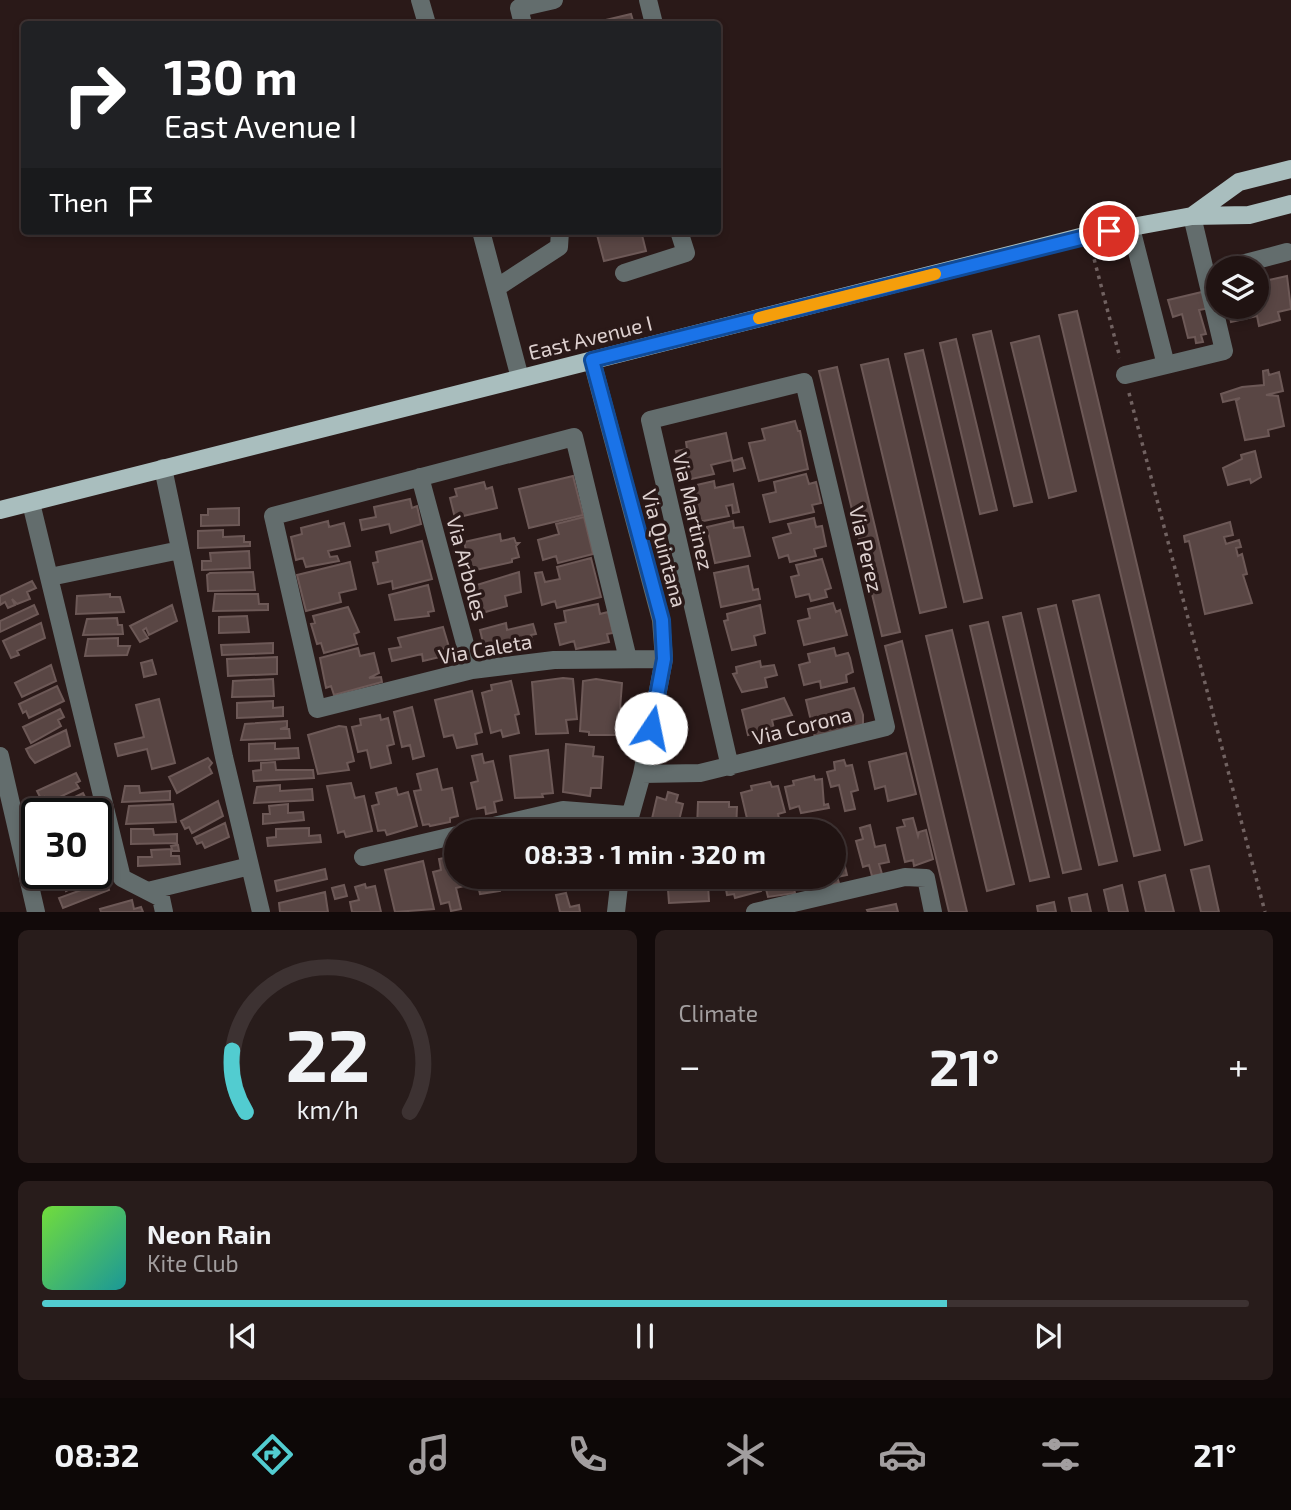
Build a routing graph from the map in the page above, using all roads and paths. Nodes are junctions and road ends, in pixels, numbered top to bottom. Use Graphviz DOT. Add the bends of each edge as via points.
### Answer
graph roads {
  1 [pos="420,0"];
  2 [pos="554,0"];
  3 [pos="648,0"];
  4 [pos="426,21"];
  5 [pos="522,21"];
  6 [pos="653,21"];
  7 [pos="1291,169"];
  8 [pos="1291,204"];
  9 [pos="1192,216"];
  10 [pos="1130,228"];
  11 [pos="482,235"];
  12 [pos="560,235"];
  13 [pos="680,235"];
  14 [pos="1088,235"];
  15 [pos="1287,252"];
  16 [pos="1207,256"];
  17 [pos="1269,257"];
  18 [pos="624,273"];
  19 [pos="496,288"];
  20 [pos="1219,319"];
  21 [pos="592,360"];
  22 [pos="1166,365"];
  23 [pos="1125,375"];
  24 [pos="520,378"];
  25 [pos="804,382"];
  26 [pos="163,468"];
  27 [pos="420,477"];
  28 [pos="32,503"];
  29 [pos="0,510"];
  30 [pos="180,550"];
  31 [pos="50,577"];
  32 [pos="628,659"];
  33 [pos="664,659"];
  34 [pos="472,670"];
  35 [pos="886,727"];
  36 [pos="0,756"];
  37 [pos="730,767"];
  38 [pos="642,774"];
  39 [pos="524,819"];
  40 [pos="607,819"];
  41 [pos="628,819"];
  42 [pos="444,838"];
  43 [pos="363,857"];
  44 [pos="250,866"];
  45 [pos="619,889"];
  46 [pos="148,891"];
  47 [pos="36,912"];
  48 [pos="164,912"];
  49 [pos="261,912"];
  50 [pos="616,912"];
  51 [pos="755,912"];
  52 [pos="933,912"];
  53 [pos="1265,912"];
  1 -- 4 [label="street"];
  2 -- 5 [label="street" via="519,8"];
  3 -- 6 [label="street"];
  7 -- 9 [label="main road, East Avenue I" via="1239,182"];
  8 -- 9 [label="main road, East Avenue I" via="1249,215"];
  9 -- 10 [label="main road, East Avenue I"];
  9 -- 16 [label="street"];
  10 -- 14 [label="main road, East Avenue I"];
  10 -- 22 [label="street"];
  11 -- 19 [label="street"];
  12 -- 19 [label="street" via="559,247"];
  13 -- 18 [label="street" via="686,253"];
  14 -- 21 [label="main road, East Avenue I"];
  14 -- 23 [label="path"];
  15 -- 17 [label="street"];
  19 -- 24 [label="street"];
  20 -- 22 [label="street" via="1224,351"];
  21 -- 24 [label="main road, East Avenue I"];
  21 -- 33 [label="street, Via Quintana" via="662,620"];
  22 -- 23 [label="street"];
  23 -- 53 [label="path"];
  24 -- 26 [label="main road, East Avenue I"];
  25 -- 35 [label="street, Via Perez"];
  25 -- 37 [label="street, Via Martinez" via="650,421"];
  26 -- 28 [label="main road, East Avenue I"];
  26 -- 30 [label="street"];
  27 -- 32 [label="street" via="573,437"];
  27 -- 34 [label="street, Via Arboles"];
  27 -- 34 [label="street, Via Caleta" via="273,516 317,709"];
  28 -- 29 [label="main road, East Avenue I"];
  28 -- 31 [label="street"];
  30 -- 31 [label="street"];
  30 -- 44 [label="street"];
  31 -- 46 [label="street" via="122,878"];
  32 -- 33 [label="street, Via Caleta"];
  32 -- 34 [label="street, Via Caleta" via="554,660"];
  33 -- 38 [label="street, Via Quintana"];
  35 -- 37 [label="street, Via Corona"];
  36 -- 47 [label="street"];
  37 -- 38 [label="street, Via Corona" via="700,773"];
  38 -- 41 [label="street, Via Quintana"];
  39 -- 40 [label="street" via="563,810"];
  42 -- 43 [label="street"];
  44 -- 46 [label="street"];
  44 -- 49 [label="street"];
  45 -- 50 [label="street"];
  46 -- 48 [label="street" via="161,898"];
  51 -- 52 [label="street" via="905,877 926,878"];
}
